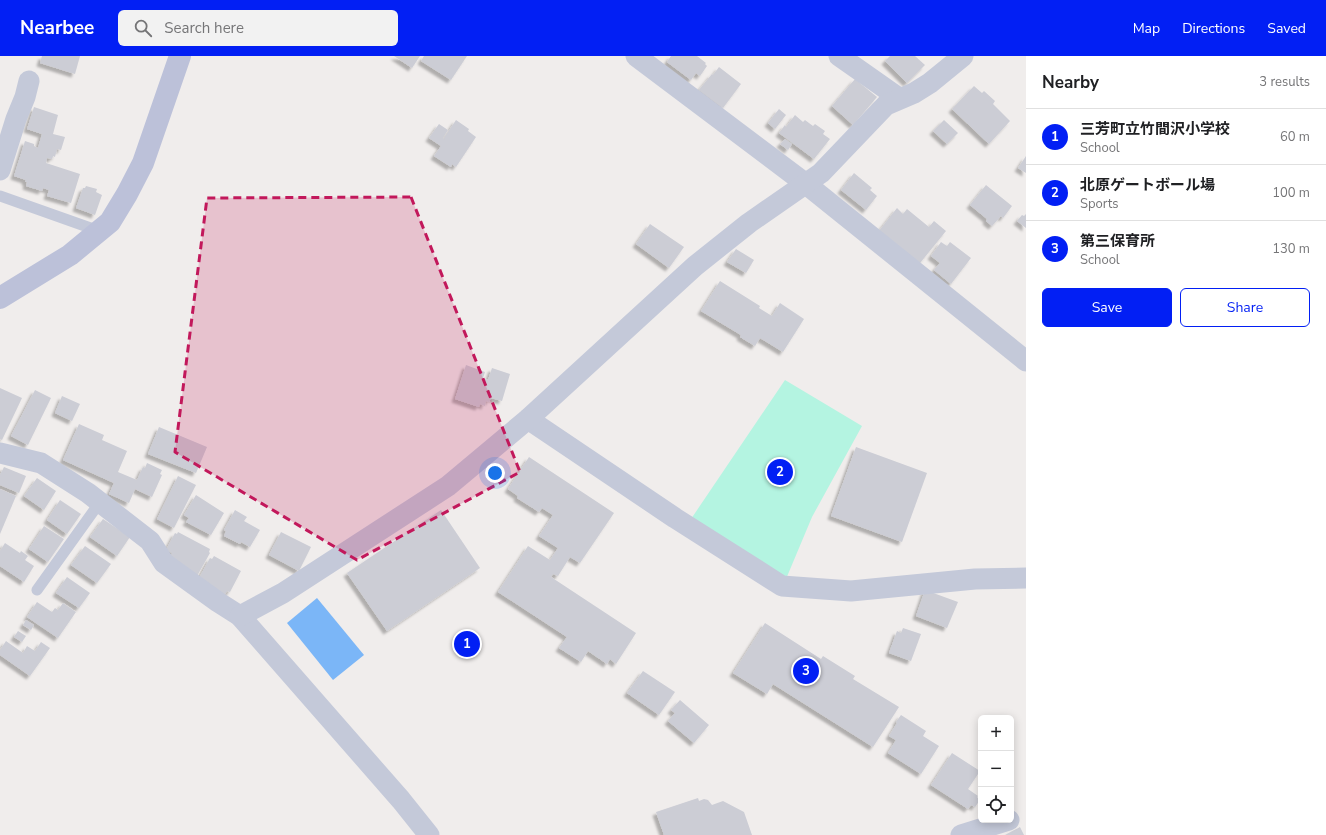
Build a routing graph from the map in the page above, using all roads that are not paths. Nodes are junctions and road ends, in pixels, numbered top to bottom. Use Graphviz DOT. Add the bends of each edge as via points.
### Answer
graph roads {
  1 [pos="180,56"];
  2 [pos="636,56"];
  3 [pos="839,56"];
  4 [pos="963,56"];
  5 [pos="29,81"];
  6 [pos="899,98"];
  7 [pos="0,170"];
  8 [pos="806,184"];
  9 [pos="0,196"];
  10 [pos="99,231"];
  11 [pos="0,298"];
  12 [pos="1026,361"];
  13 [pos="528,419"];
  14 [pos="0,453"];
  15 [pos="100,502"];
  16 [pos="1026,578"];
  17 [pos="37,590"];
  18 [pos="240,616"];
  19 [pos="1026,815"];
  20 [pos="1002,825"];
  21 [pos="429,835"];
  22 [pos="961,835"];
  1 -- 10 [label="street" via="143,163 110,222"];
  2 -- 8 [label="street"];
  3 -- 6 [label="street"];
  4 -- 6 [label="street" via="930,83 914,93"];
  5 -- 7 [label="street"];
  6 -- 8 [label="street" via="886,105 821,173"];
  8 -- 12 [label="street"];
  8 -- 13 [label="street" via="749,223 695,266"];
  9 -- 10 [label="lane"];
  10 -- 11 [label="street" via="70,255"];
  13 -- 16 [label="street" via="782,586 851,591 975,579"];
  13 -- 18 [label="street" via="448,486 283,593"];
  14 -- 15 [label="street" via="40,463"];
  15 -- 17 [label="lane"];
  15 -- 18 [label="street" via="150,541 164,563"];
  18 -- 21 [label="street"];
  19 -- 20 [label="street"];
  20 -- 22 [label="street"];
}
